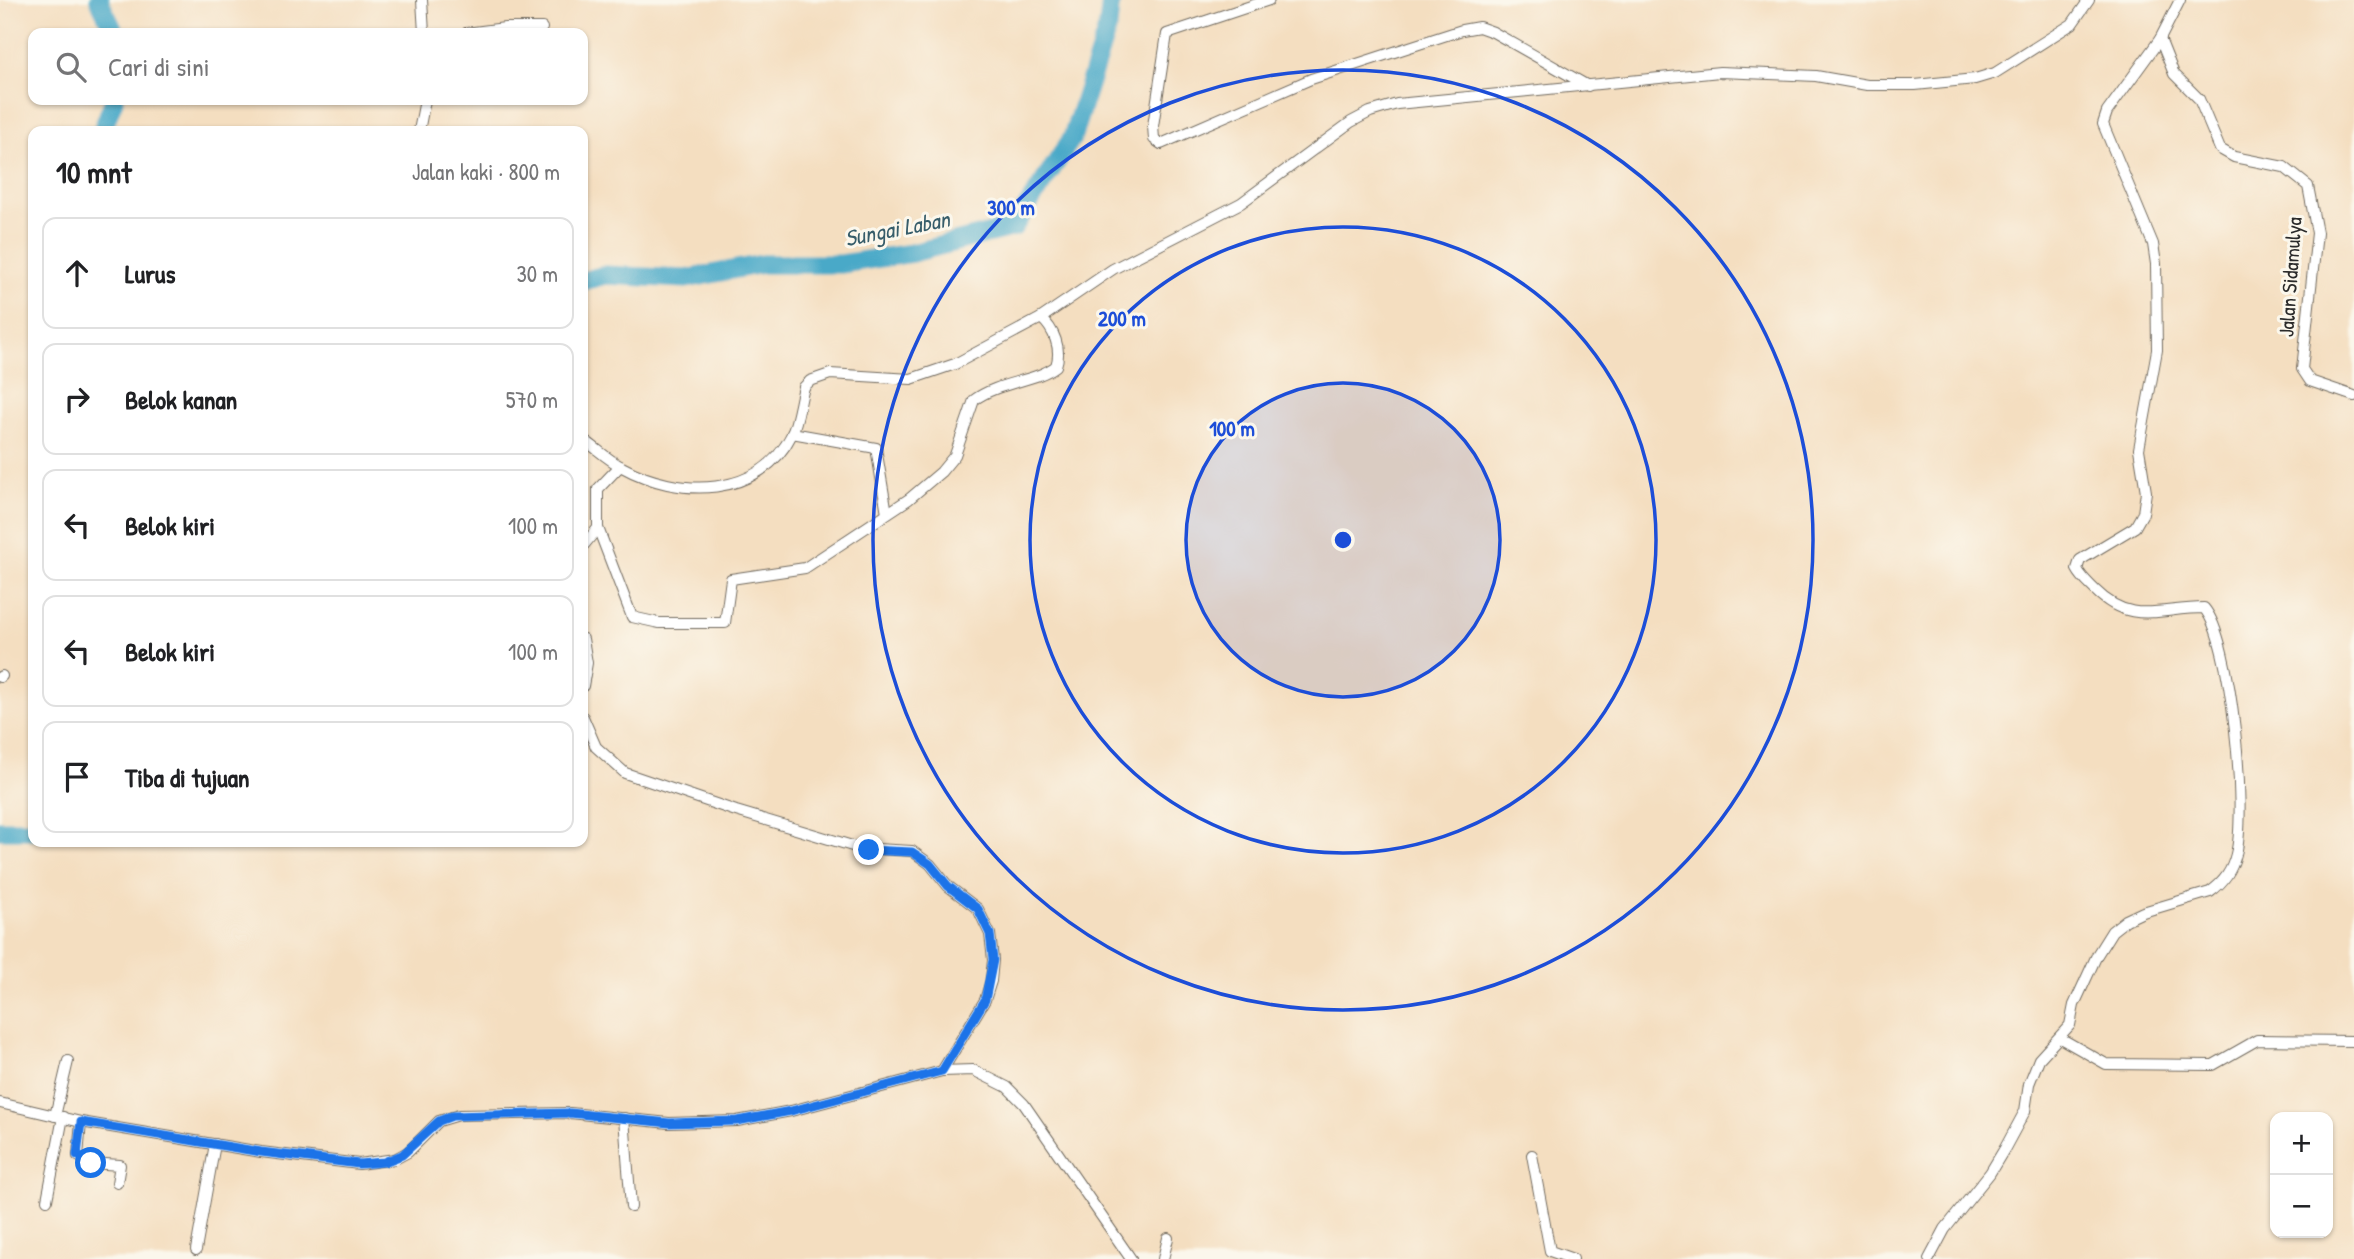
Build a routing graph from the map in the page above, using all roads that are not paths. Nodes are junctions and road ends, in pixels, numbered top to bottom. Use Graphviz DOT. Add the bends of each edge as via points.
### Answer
graph roads {
  1 [pos="422,0"];
  2 [pos="1269,0"];
  3 [pos="2089,0"];
  4 [pos="2180,0"];
  5 [pos="424,28"];
  6 [pos="505,28"];
  7 [pos="542,28"];
  8 [pos="2160,39"];
  9 [pos="1589,87"];
  10 [pos="424,105"];
  11 [pos="420,126"];
  12 [pos="1041,318"];
  13 [pos="2354,396"];
  14 [pos="792,433"];
  15 [pos="588,443"];
  16 [pos="620,467"];
  17 [pos="887,513"];
  18 [pos="598,528"];
  19 [pos="588,541"];
  20 [pos="588,729"];
  21 [pos="2060,1038"];
  22 [pos="2354,1041"];
  23 [pos="68,1061"];
  24 [pos="942,1071"];
  25 [pos="0,1103"];
  26 [pos="59,1116"];
  27 [pos="624,1118"];
  28 [pos="81,1122"];
  29 [pos="215,1144"];
  30 [pos="1532,1155"];
  31 [pos="117,1183"];
  32 [pos="47,1200"];
  33 [pos="631,1207"];
  34 [pos="1168,1238"];
  35 [pos="196,1250"];
  36 [pos="1131,1259"];
  37 [pos="1163,1259"];
  38 [pos="1573,1259"];
  39 [pos="1929,1259"];
  1 -- 5 [label="street"];
  2 -- 9 [label="street" via="1167,34 1154,139 1161,144 1311,79 1479,27"];
  3 -- 9 [label="street" via="2072,24 1995,73 1975,79 1867,85 1816,76 1720,72"];
  4 -- 8 [label="street"];
  6 -- 7 [label="street"];
  8 -- 13 [label="street, Jalan Sidamulya" via="2174,74 2199,99 2220,149 2234,157 2284,167 2308,186 2317,240 2302,369 2310,381"];
  8 -- 21 [label="street" via="2108,112 2103,130 2155,254 2157,350 2139,459 2146,503 2135,527 2080,560 2077,569 2107,602 2123,612 2204,608 2211,617 2227,682 2239,768 2237,851 2222,884 2210,892 2126,919 2112,931"];
  9 -- 12 [label="street" via="1397,104 1370,112 1241,203 1113,270"];
  10 -- 11 [label="street"];
  12 -- 14 [label="street" via="956,364 917,377 830,374 810,381"];
  12 -- 17 [label="street" via="1056,340 1056,366 1001,384 974,400 951,461"];
  14 -- 16 [label="street" via="770,466 708,489 658,484"];
  14 -- 17 [label="street" via="876,449"];
  15 -- 16 [label="street"];
  16 -- 18 [label="street" via="598,489"];
  17 -- 18 [label="street" via="805,568 731,579 726,623 699,626 630,615"];
  18 -- 19 [label="street"];
  20 -- 24 [label="street" via="596,747 625,773 859,848 912,852 978,909 990,934 991,981 985,1000"];
  21 -- 22 [label="street" via="2106,1064 2213,1065 2257,1040"];
  21 -- 39 [label="street" via="2039,1059 2025,1111 1995,1165 1945,1229"];
  23 -- 26 [label="street"];
  24 -- 27 [label="street" via="759,1118 692,1123"];
  24 -- 36 [label="street" via="973,1070 1007,1087 1024,1104"];
  25 -- 26 [label="street"];
  26 -- 28 [label="street"];
  26 -- 32 [label="street"];
  27 -- 29 [label="street" via="570,1113 452,1116 439,1121 402,1155 374,1163 335,1162"];
  27 -- 33 [label="street"];
  28 -- 29 [label="street"];
  28 -- 31 [label="street" via="78,1156 91,1163 120,1165"];
  29 -- 35 [label="street"];
  30 -- 38 [label="street" via="1550,1251"];
  34 -- 37 [label="street"];
}
